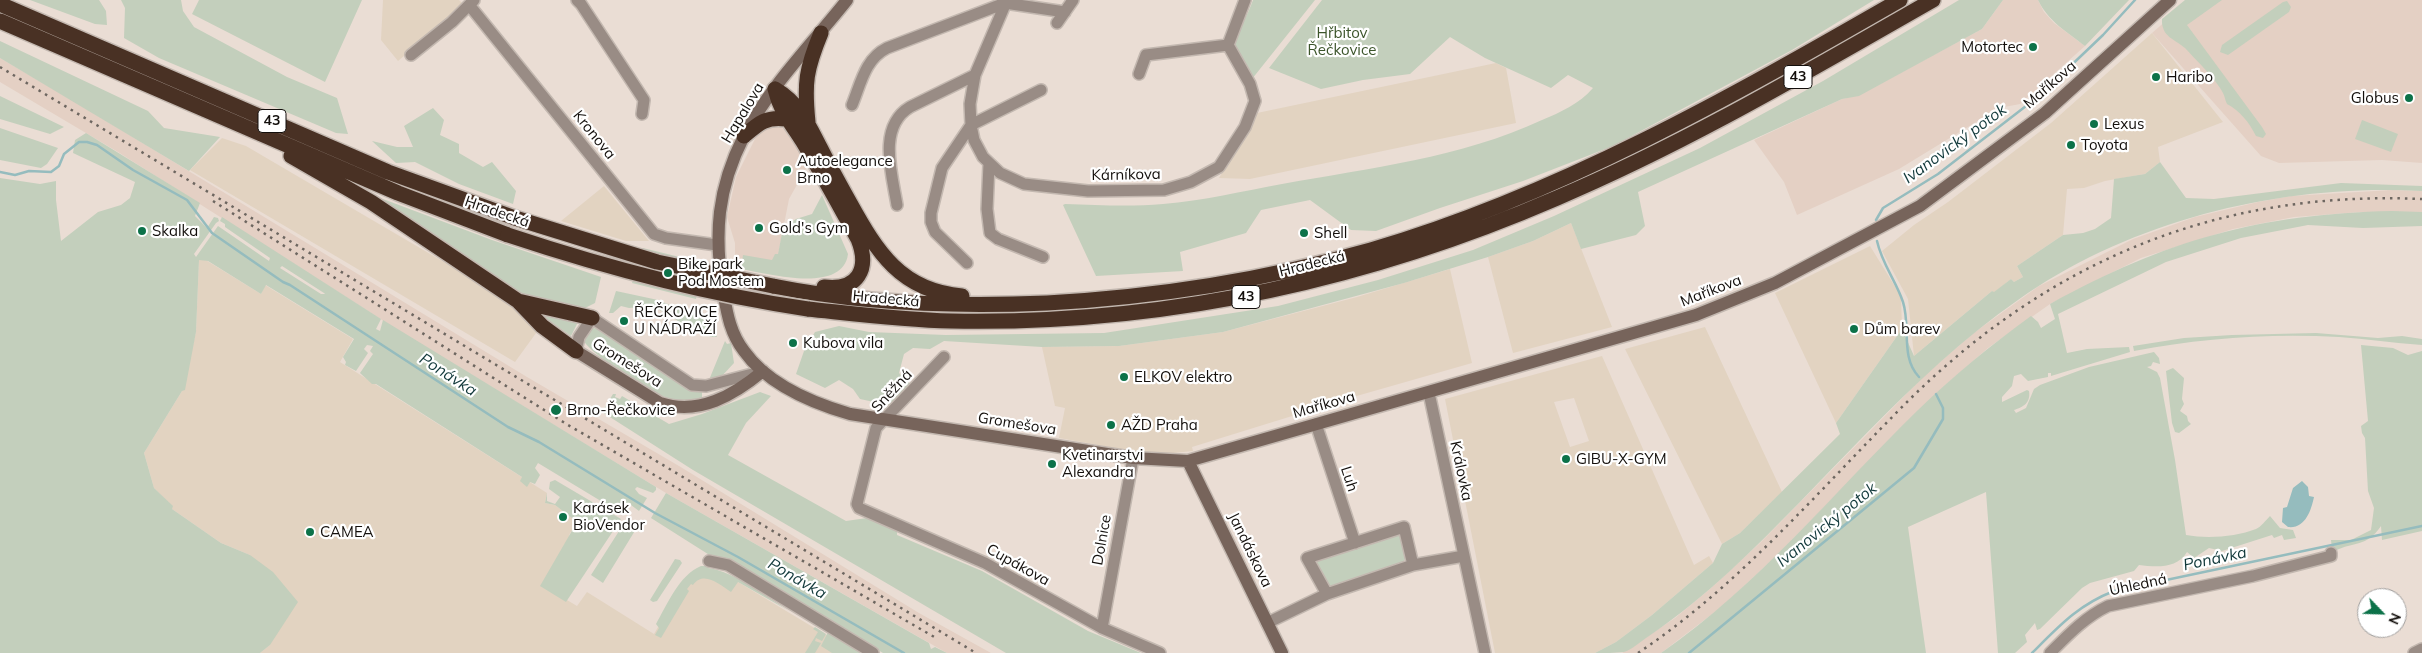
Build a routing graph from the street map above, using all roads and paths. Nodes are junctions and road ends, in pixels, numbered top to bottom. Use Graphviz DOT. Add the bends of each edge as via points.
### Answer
graph roads {
  1 [pos="577,0"];
  2 [pos="847,0"];
  3 [pos="1072,0"];
  4 [pos="1245,0"];
  5 [pos="1900,0"];
  6 [pos="1933,0"];
  7 [pos="2170,0"];
  8 [pos="1006,2"];
  9 [pos="472,3"];
  10 [pos="0,4"];
  11 [pos="1065,12"];
  12 [pos="0,21"];
  13 [pos="1057,23"];
  14 [pos="820,33"];
  15 [pos="1228,45"];
  16 [pos="411,55"];
  17 [pos="1139,74"];
  18 [pos="975,75"];
  19 [pos="775,89"];
  20 [pos="1041,90"];
  21 [pos="852,105"];
  22 [pos="642,114"];
  23 [pos="224,119"];
  24 [pos="786,119"];
  25 [pos="808,124"];
  26 [pos="971,125"];
  27 [pos="744,136"];
  28 [pos="989,164"];
  29 [pos="897,205"];
  30 [pos="717,245"];
  31 [pos="1043,257"];
  32 [pos="967,263"];
  33 [pos="811,290"];
  34 [pos="518,301"];
  35 [pos="1010,305"];
  36 [pos="592,318"];
  37 [pos="576,351"];
  38 [pos="944,357"];
  39 [pos="763,372"];
  40 [pos="1429,393"];
  41 [pos="884,420"];
  42 [pos="1316,424"];
  43 [pos="1132,458"];
  44 [pos="1188,461"];
  45 [pos="859,508"];
  46 [pos="1355,543"];
  47 [pos="2331,553"];
  48 [pos="1464,556"];
  49 [pos="709,560"];
  50 [pos="1413,565"];
  51 [pos="1327,594"];
  52 [pos="1267,623"];
  53 [pos="1102,628"];
  54 [pos="2422,649"];
  55 [pos="873,653"];
  56 [pos="1160,653"];
  57 [pos="1282,653"];
  58 [pos="1485,653"];
  59 [pos="2050,653"];
  60 [pos="2414,653"];
  1 -- 22 [label="street" via="644,100"];
  2 -- 14 [label="street, Hapalova"];
  3 -- 11 [label="street"];
  4 -- 15 [label="street"];
  5 -- 35 [label="highway, Hradecká / 43" via="1655,134 1553,182 1419,234 1336,259 1172,292"];
  6 -- 23 [label="highway, Hradecká / 43, bridge" via="1660,150 1499,222 1358,270 1244,297 1133,313 1014,321 903,319 750,300 586,261 508,235"];
  7 -- 40 [label="street, Maříkova" via="2030,124 1920,206 1847,247 1775,283 1696,315"];
  8 -- 11 [label="street"];
  8 -- 18 [label="street"];
  8 -- 21 [label="street" via="876,54 869,62"];
  9 -- 16 [label="street"];
  9 -- 30 [label="street, Kronova" via="654,234"];
  10 -- 33 [label="highway, Hradecká / 43, bridge" via="414,182 515,218 657,262 773,286"];
  11 -- 13 [label="street"];
  12 -- 23 [label="highway, Hradecká / 43"];
  14 -- 19 [label="street, Hapalova"];
  14 -- 25 [label="highway" via="808,65"];
  15 -- 17 [label="street" via="1146,55"];
  15 -- 28 [label="street, Kárníkova" via="1250,84 1254,101 1246,127 1219,167 1191,182 1164,190 1072,189 1024,184"];
  18 -- 26 [label="street" via="970,104"];
  18 -- 29 [label="street" via="910,107 902,112 893,126 889,152"];
  19 -- 24 [label="highway"];
  19 -- 25 [label="highway" via="791,98"];
  19 -- 27 [label="street, Hapalova"];
  20 -- 26 [label="street"];
  23 -- 34 [label="highway" via="372,202"];
  24 -- 27 [label="highway" via="763,120"];
  24 -- 33 [label="highway" via="799,135 863,253 862,270 851,283 839,288"];
  25 -- 35 [label="highway" via="870,241 892,267 939,293"];
  26 -- 28 [label="street" via="978,149"];
  26 -- 32 [label="street" via="942,168 931,213 935,232"];
  27 -- 30 [label="street, Hapalova" via="718,213"];
  28 -- 31 [label="street" via="986,209 990,233"];
  30 -- 39 [label="street, Hapalova" via="731,328 744,352"];
  33 -- 35 [label="highway, Hradecká / 43" via="928,303"];
  34 -- 36 [label="highway"];
  34 -- 37 [label="highway" via="542,326"];
  36 -- 37 [label="street, Gromešova" via="579,337"];
  36 -- 39 [label="street, Gromešova" via="692,385 706,386"];
  37 -- 39 [label="street, Gromešova" via="660,403 674,407 702,406 713,402 741,389"];
  38 -- 41 [label="street, Sněžná"];
  39 -- 41 [label="street, Gromešova" via="810,400 850,414"];
  40 -- 42 [label="street, Maříkova"];
  40 -- 48 [label="street, Královka"];
  41 -- 43 [label="street, Gromešova"];
  41 -- 45 [label="street, Sněžná" via="876,428 857,504"];
  42 -- 44 [label="street, Maříkova"];
  42 -- 46 [label="street, Luh"];
  43 -- 44 [label="street, Gromešova"];
  43 -- 53 [label="street, Dolnice"];
  44 -- 52 [label="street, Jandáskova"];
  45 -- 53 [label="street, Cupákova" via="985,563"];
  46 -- 50 [label="street" via="1404,527"];
  46 -- 51 [label="street" via="1308,558"];
  47 -- 59 [label="street, Úhledná" via="2331,556 2253,576 2108,606 2078,625"];
  48 -- 50 [label="street"];
  48 -- 58 [label="street, Královka"];
  49 -- 55 [label="street" via="728,565"];
  50 -- 51 [label="street"];
  51 -- 52 [label="street"];
  52 -- 57 [label="street, Jandáskova"];
  53 -- 56 [label="street, Cupákova"];
  54 -- 60 [label="street"];
}
